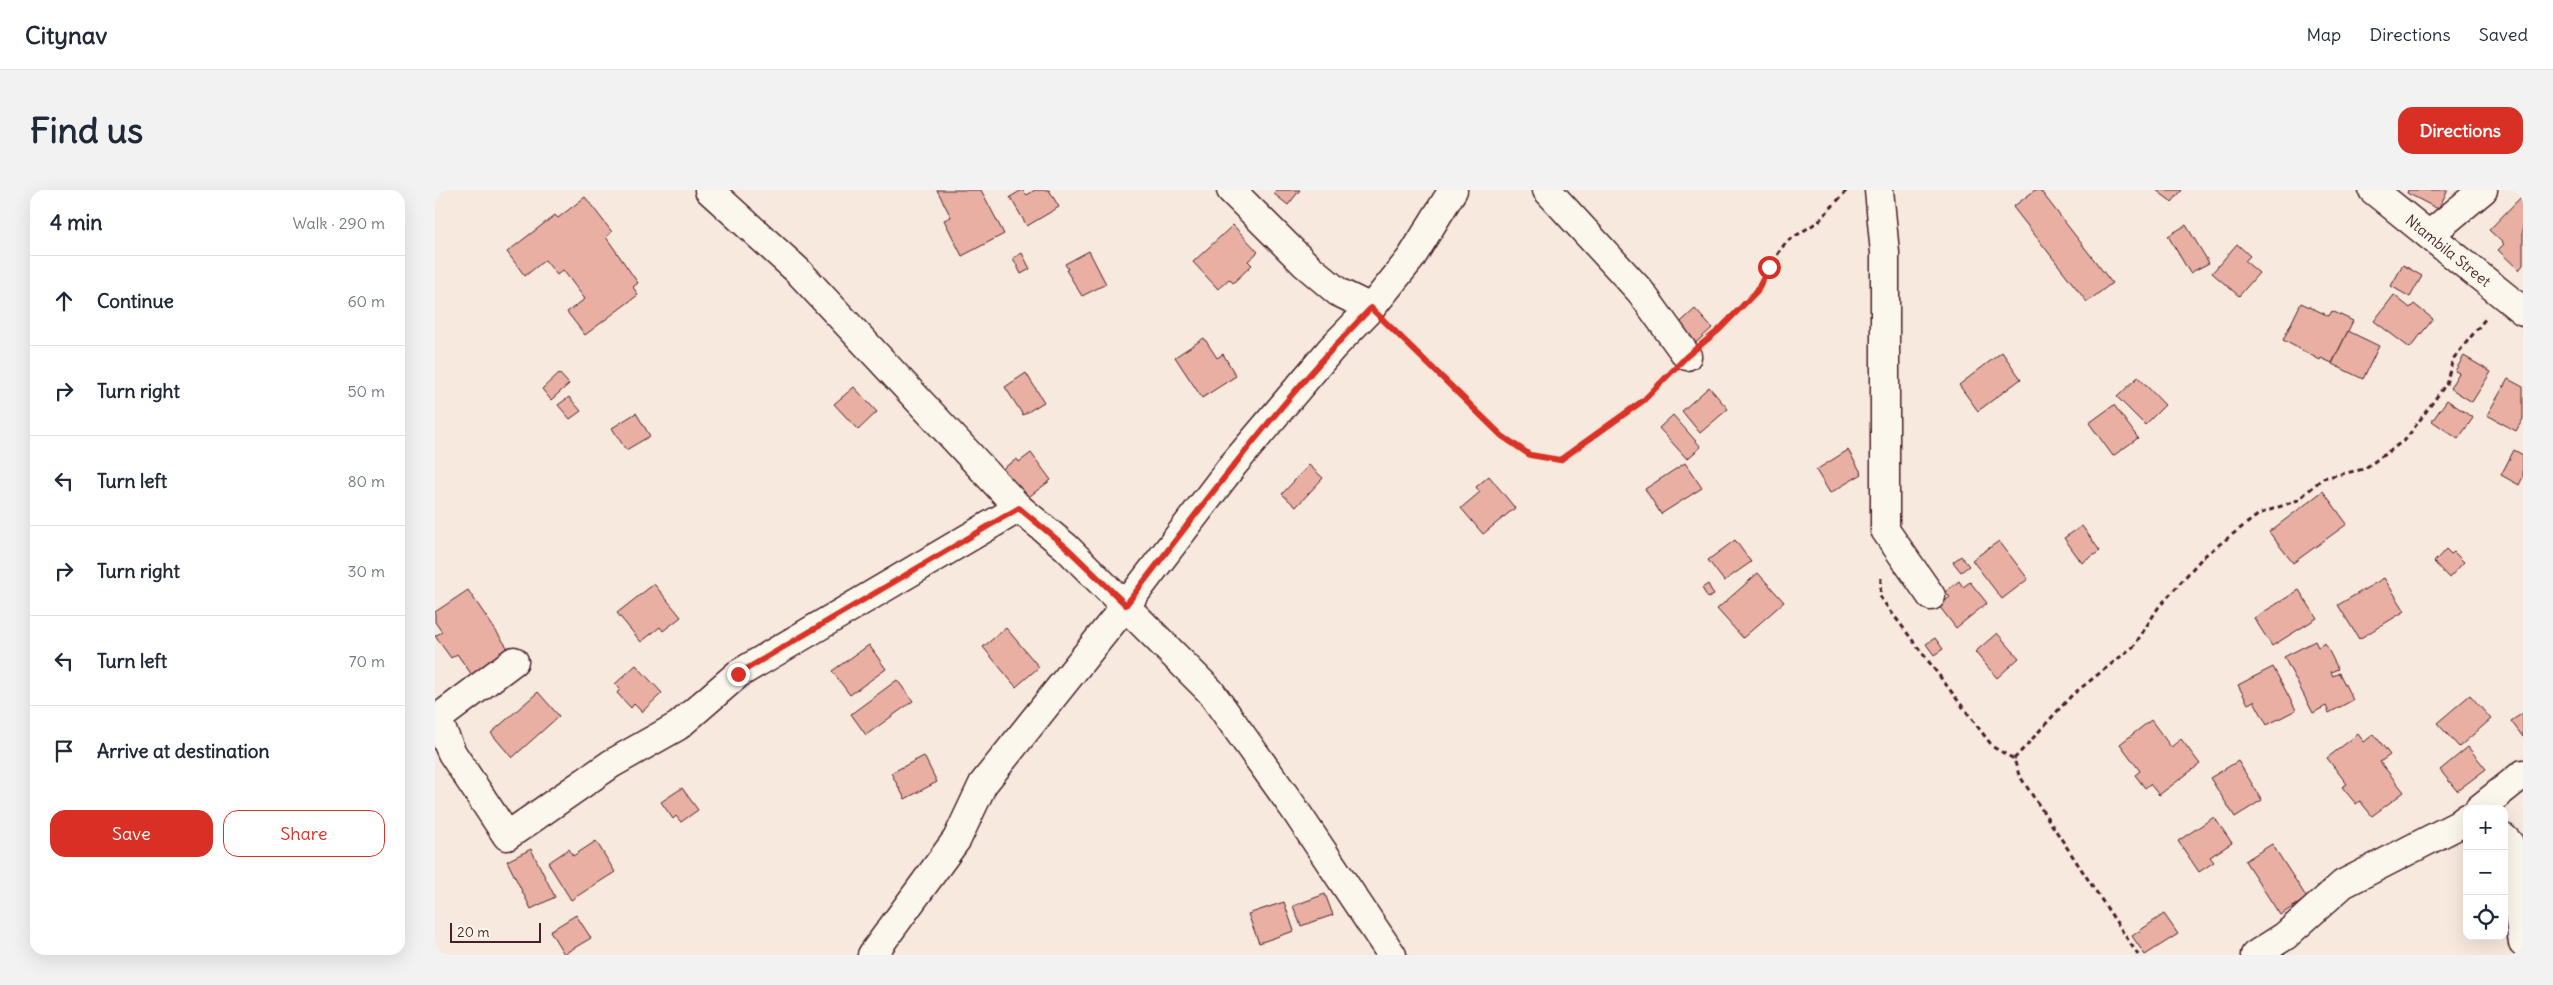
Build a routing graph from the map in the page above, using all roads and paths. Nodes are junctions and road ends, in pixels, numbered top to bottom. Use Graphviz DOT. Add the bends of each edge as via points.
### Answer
graph roads {
  1 [pos="709,190"];
  2 [pos="1231,190"];
  3 [pos="1453,190"];
  4 [pos="1547,190"];
  5 [pos="1847,190"];
  6 [pos="1879,190"];
  7 [pos="2373,190"];
  8 [pos="2483,190"];
  9 [pos="2429,235"];
  10 [pos="2514,304"];
  11 [pos="1371,308"];
  12 [pos="1687,356"];
  13 [pos="1019,508"];
  14 [pos="1885,530"];
  15 [pos="1931,596"];
  16 [pos="1126,605"];
  17 [pos="514,661"];
  18 [pos="2014,759"];
  19 [pos="443,760"];
  20 [pos="2523,774"];
  21 [pos="2484,805"];
  22 [pos="2463,821"];
  23 [pos="2508,843"];
  24 [pos="2523,943"];
  25 [pos="873,955"];
  26 [pos="1391,955"];
  27 [pos="2138,955"];
  28 [pos="2255,955"];
  1 -- 13 [label="street" via="797,270"];
  2 -- 11 [label="street" via="1311,270 1338,292"];
  3 -- 11 [label="street" via="1411,258"];
  4 -- 12 [label="street" via="1640,291"];
  5 -- 12 [label="path" via="1819,221 1786,242 1757,291 1719,330"];
  6 -- 14 [label="street" via="1885,253"];
  7 -- 9 [label="street, Ntambila Street"];
  8 -- 9 [label="street"];
  9 -- 10 [label="street, Ntambila Street"];
  10 -- 18 [label="path" via="2453,360 2446,384 2406,439 2364,469 2323,478 2298,500 2259,514 2203,557 2157,608 2133,646 2072,695"];
  11 -- 12 [label="path" via="1502,436 1530,455 1560,460 1644,400"];
  11 -- 16 [label="street" via="1332,348 1233,465"];
  13 -- 16 [label="street" via="1066,547"];
  13 -- 19 [label="street" via="738,674 678,726 611,764 507,836"];
  14 -- 15 [label="street"];
  14 -- 18 [label="path" via="1880,597 1993,747"];
  16 -- 25 [label="street" via="983,784 957,839"];
  16 -- 26 [label="street" via="1210,691 1293,807"];
  17 -- 19 [label="street" via="437,719"];
  18 -- 27 [label="path" via="2019,775"];
  20 -- 21 [label="street"];
  22 -- 28 [label="street" via="2343,884 2285,936"];
  23 -- 24 [label="street"];
}
